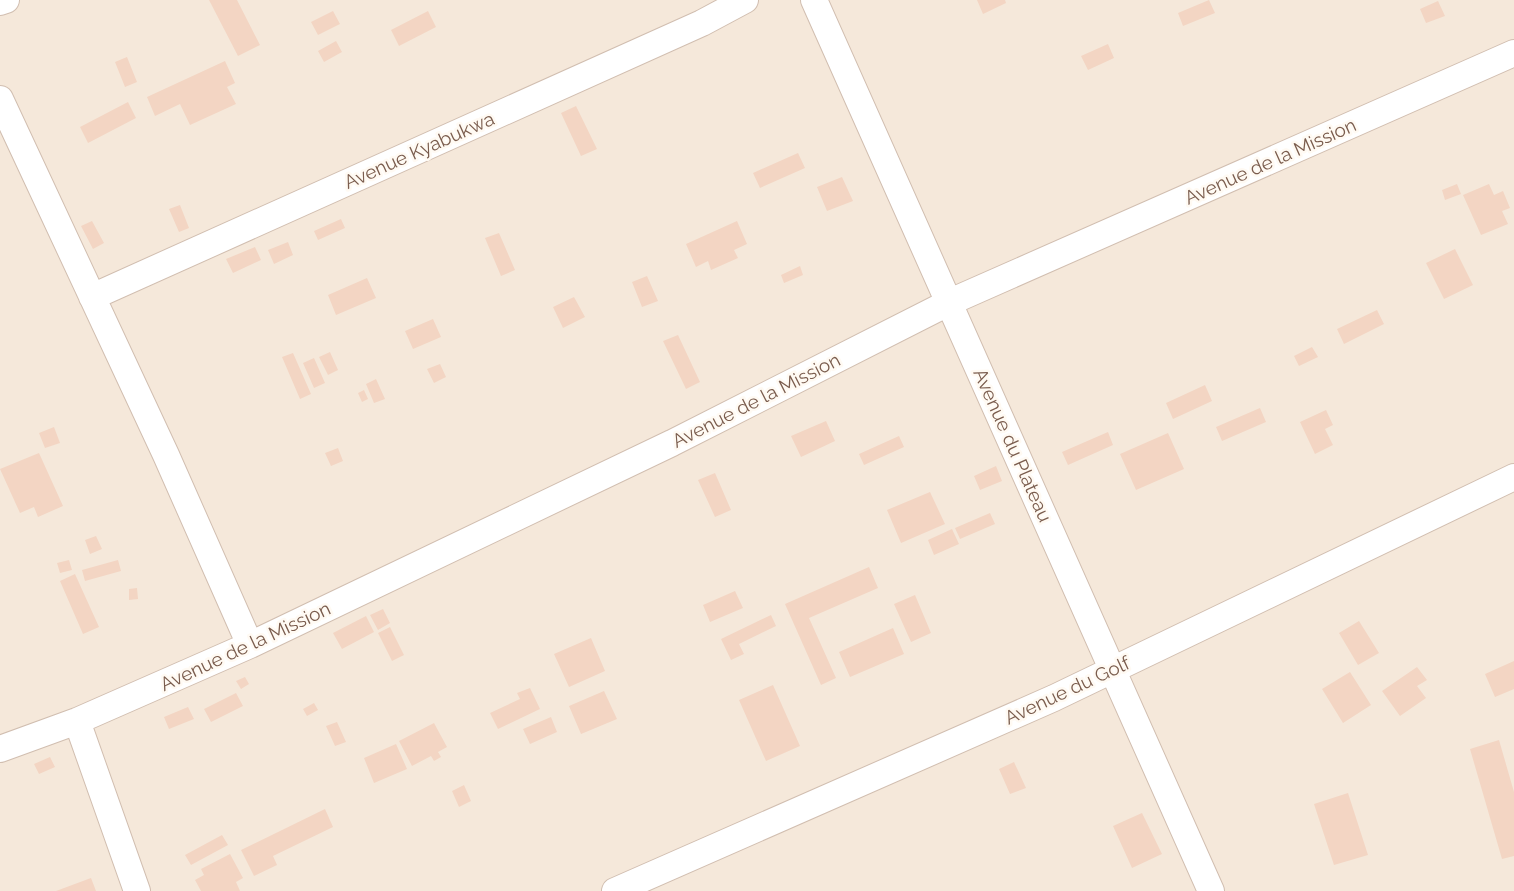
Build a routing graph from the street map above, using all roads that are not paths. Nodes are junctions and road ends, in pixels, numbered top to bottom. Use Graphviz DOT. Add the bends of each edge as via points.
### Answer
graph roads {
  1 [pos="6,0"];
  2 [pos="745,0"];
  3 [pos="814,0"];
  4 [pos="0,2"];
  5 [pos="1514,53"];
  6 [pos="0,99"];
  7 [pos="92,297"];
  8 [pos="950,302"];
  9 [pos="1514,477"];
  10 [pos="250,645"];
  11 [pos="1112,670"];
  12 [pos="77,721"];
  13 [pos="0,749"];
  14 [pos="137,891"];
  15 [pos="615,891"];
  16 [pos="1211,891"];
  1 -- 4 [label="street"];
  2 -- 7 [label="street, Avenue Kyabukwa"];
  3 -- 8 [label="street, Avenue du Plateau"];
  5 -- 8 [label="street, Avenue de la Mission"];
  6 -- 7 [label="street"];
  7 -- 10 [label="street"];
  8 -- 10 [label="street, Avenue de la Mission" via="672,443"];
  8 -- 11 [label="street, Avenue du Plateau"];
  9 -- 11 [label="street, Avenue du Golf"];
  10 -- 12 [label="street, Avenue de la Mission"];
  11 -- 15 [label="street, Avenue du Golf"];
  11 -- 16 [label="street, Avenue du Plateau"];
  12 -- 13 [label="street, Avenue de la Mission"];
  12 -- 14 [label="street"];
}
